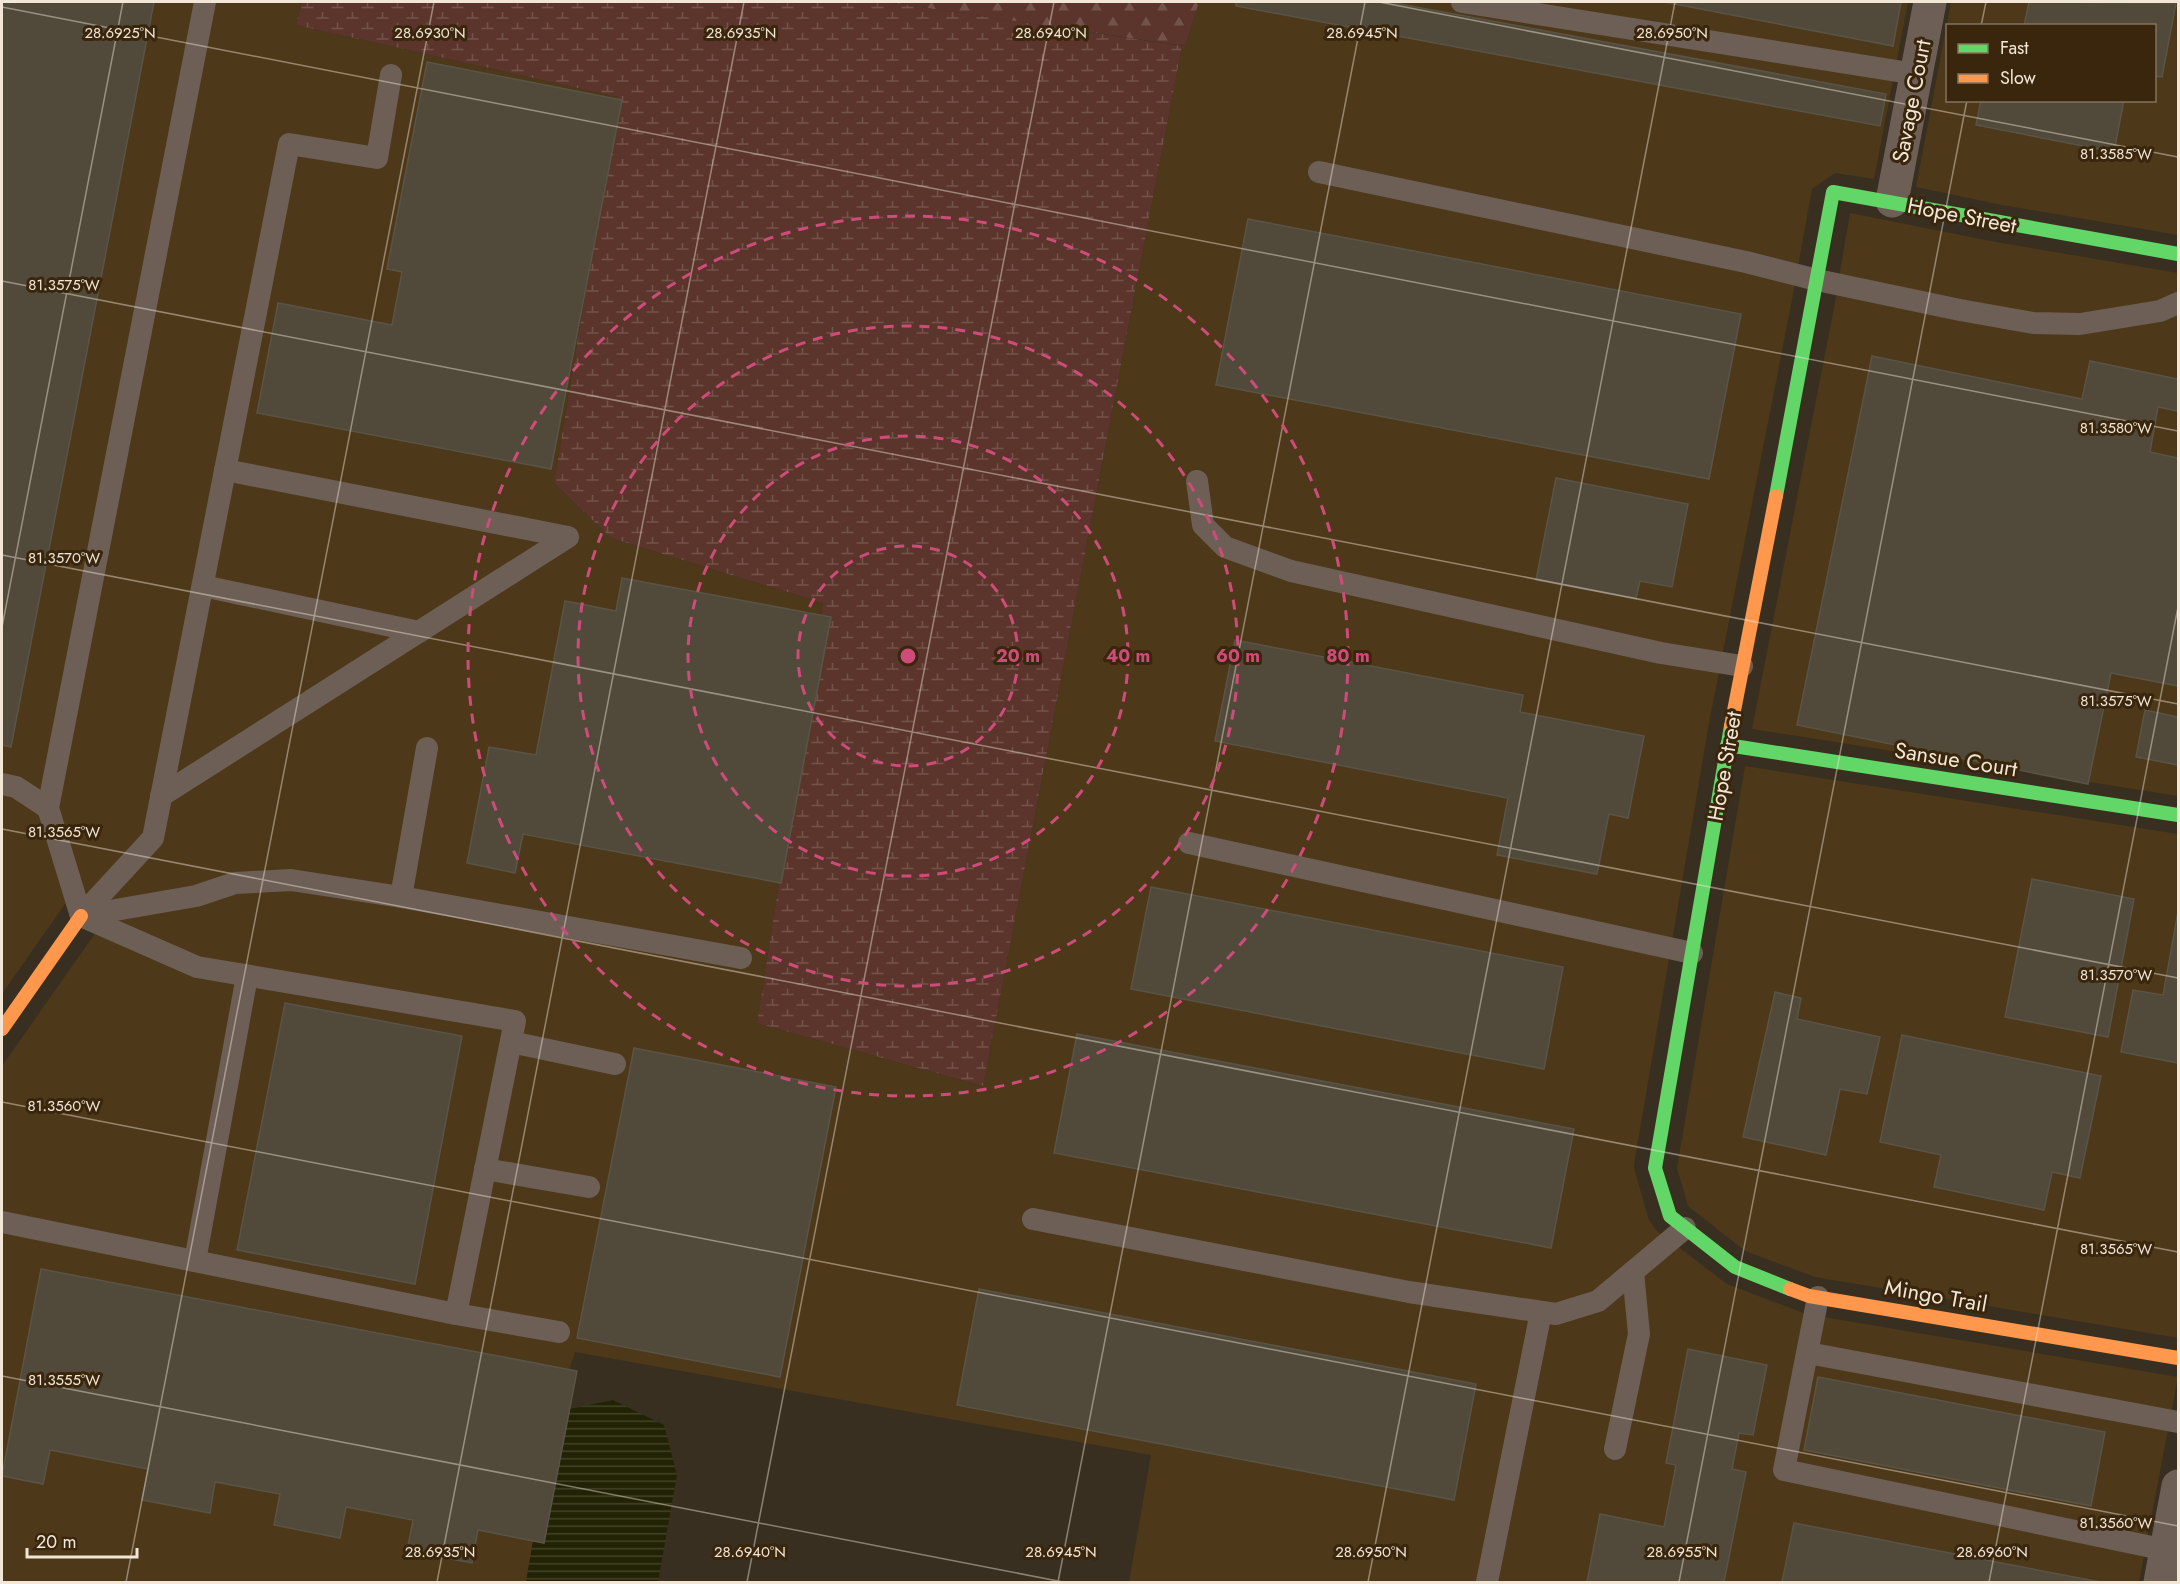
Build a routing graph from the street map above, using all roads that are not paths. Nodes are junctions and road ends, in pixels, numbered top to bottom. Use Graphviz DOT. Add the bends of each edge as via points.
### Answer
graph roads {
  1 [pos="205,2"];
  2 [pos="1462,2"];
  3 [pos="1930,2"];
  4 [pos="1916,74"];
  5 [pos="391,75"];
  6 [pos="1319,172"];
  7 [pos="1892,201"];
  8 [pos="2178,254"];
  9 [pos="1817,280"];
  10 [pos="2178,303"];
  11 [pos="225,470"];
  12 [pos="1197,481"];
  13 [pos="202,586"];
  14 [pos="419,632"];
  15 [pos="1743,666"];
  16 [pos="1727,745"];
  17 [pos="427,748"];
  18 [pos="2,784"];
  19 [pos="161,796"];
  20 [pos="48,808"];
  21 [pos="2178,815"];
  22 [pos="1189,843"];
  23 [pos="401,897"];
  24 [pos="81,916"];
  25 [pos="1692,953"];
  26 [pos="741,958"];
  27 [pos="247,976"];
  28 [pos="2,1029"];
  29 [pos="511,1041"];
  30 [pos="615,1064"];
  31 [pos="485,1169"];
  32 [pos="589,1186"];
  33 [pos="1033,1219"];
  34 [pos="2,1222"];
  35 [pos="1692,1234"];
  36 [pos="195,1261"];
  37 [pos="1633,1272"];
  38 [pos="1818,1297"];
  39 [pos="1541,1312"];
  40 [pos="456,1314"];
  41 [pos="559,1332"];
  42 [pos="1808,1353"];
  43 [pos="2178,1358"];
  44 [pos="2178,1422"];
  45 [pos="1615,1449"];
  46 [pos="2178,1486"];
  47 [pos="2166,1550"];
  48 [pos="1487,1582"];
  49 [pos="2160,1582"];
  1 -- 20 [label="lane"];
  2 -- 4 [label="lane"];
  3 -- 4 [label="street, Savage Court"];
  4 -- 7 [label="street, Savage Court"];
  5 -- 11 [label="lane" via="377,158 289,144"];
  6 -- 9 [label="lane"];
  7 -- 8 [label="street, Hope Street"];
  7 -- 9 [label="street, Hope Street" via="1833,192"];
  9 -- 10 [label="lane" via="2032,323 2080,324 2160,311"];
  9 -- 15 [label="street, Hope Street"];
  11 -- 13 [label="lane"];
  11 -- 14 [label="lane" via="568,537"];
  12 -- 15 [label="lane" via="1203,525 1225,547 1291,571 1660,653"];
  13 -- 14 [label="lane"];
  13 -- 19 [label="lane"];
  14 -- 19 [label="lane"];
  15 -- 16 [label="street, Hope Street"];
  16 -- 21 [label="street, Sansue Court"];
  16 -- 25 [label="street, Hope Street"];
  17 -- 23 [label="lane"];
  18 -- 20 [label="lane" via="16,787"];
  19 -- 24 [label="lane" via="153,838"];
  20 -- 24 [label="lane"];
  22 -- 25 [label="lane"];
  23 -- 24 [label="lane" via="291,880 235,884 196,896"];
  23 -- 26 [label="lane"];
  24 -- 27 [label="lane" via="197,968"];
  24 -- 28 [label="street"];
  25 -- 35 [label="street, Hope Street" via="1655,1168 1670,1216"];
  27 -- 29 [label="lane" via="515,1021"];
  27 -- 36 [label="lane"];
  29 -- 30 [label="lane"];
  29 -- 31 [label="lane"];
  31 -- 32 [label="lane"];
  31 -- 40 [label="lane"];
  33 -- 39 [label="lane" via="1409,1292"];
  34 -- 36 [label="lane"];
  35 -- 37 [label="lane"];
  35 -- 38 [label="street, Mingo Trail" via="1735,1267"];
  36 -- 40 [label="lane"];
  37 -- 39 [label="lane" via="1598,1301 1556,1314"];
  37 -- 45 [label="lane" via="1639,1334"];
  38 -- 42 [label="lane"];
  38 -- 43 [label="street, Mingo Trail"];
  39 -- 48 [label="lane"];
  40 -- 41 [label="lane"];
  42 -- 44 [label="lane"];
  42 -- 47 [label="lane" via="1784,1470"];
  46 -- 47 [label="street"];
  47 -- 49 [label="street"];
}
